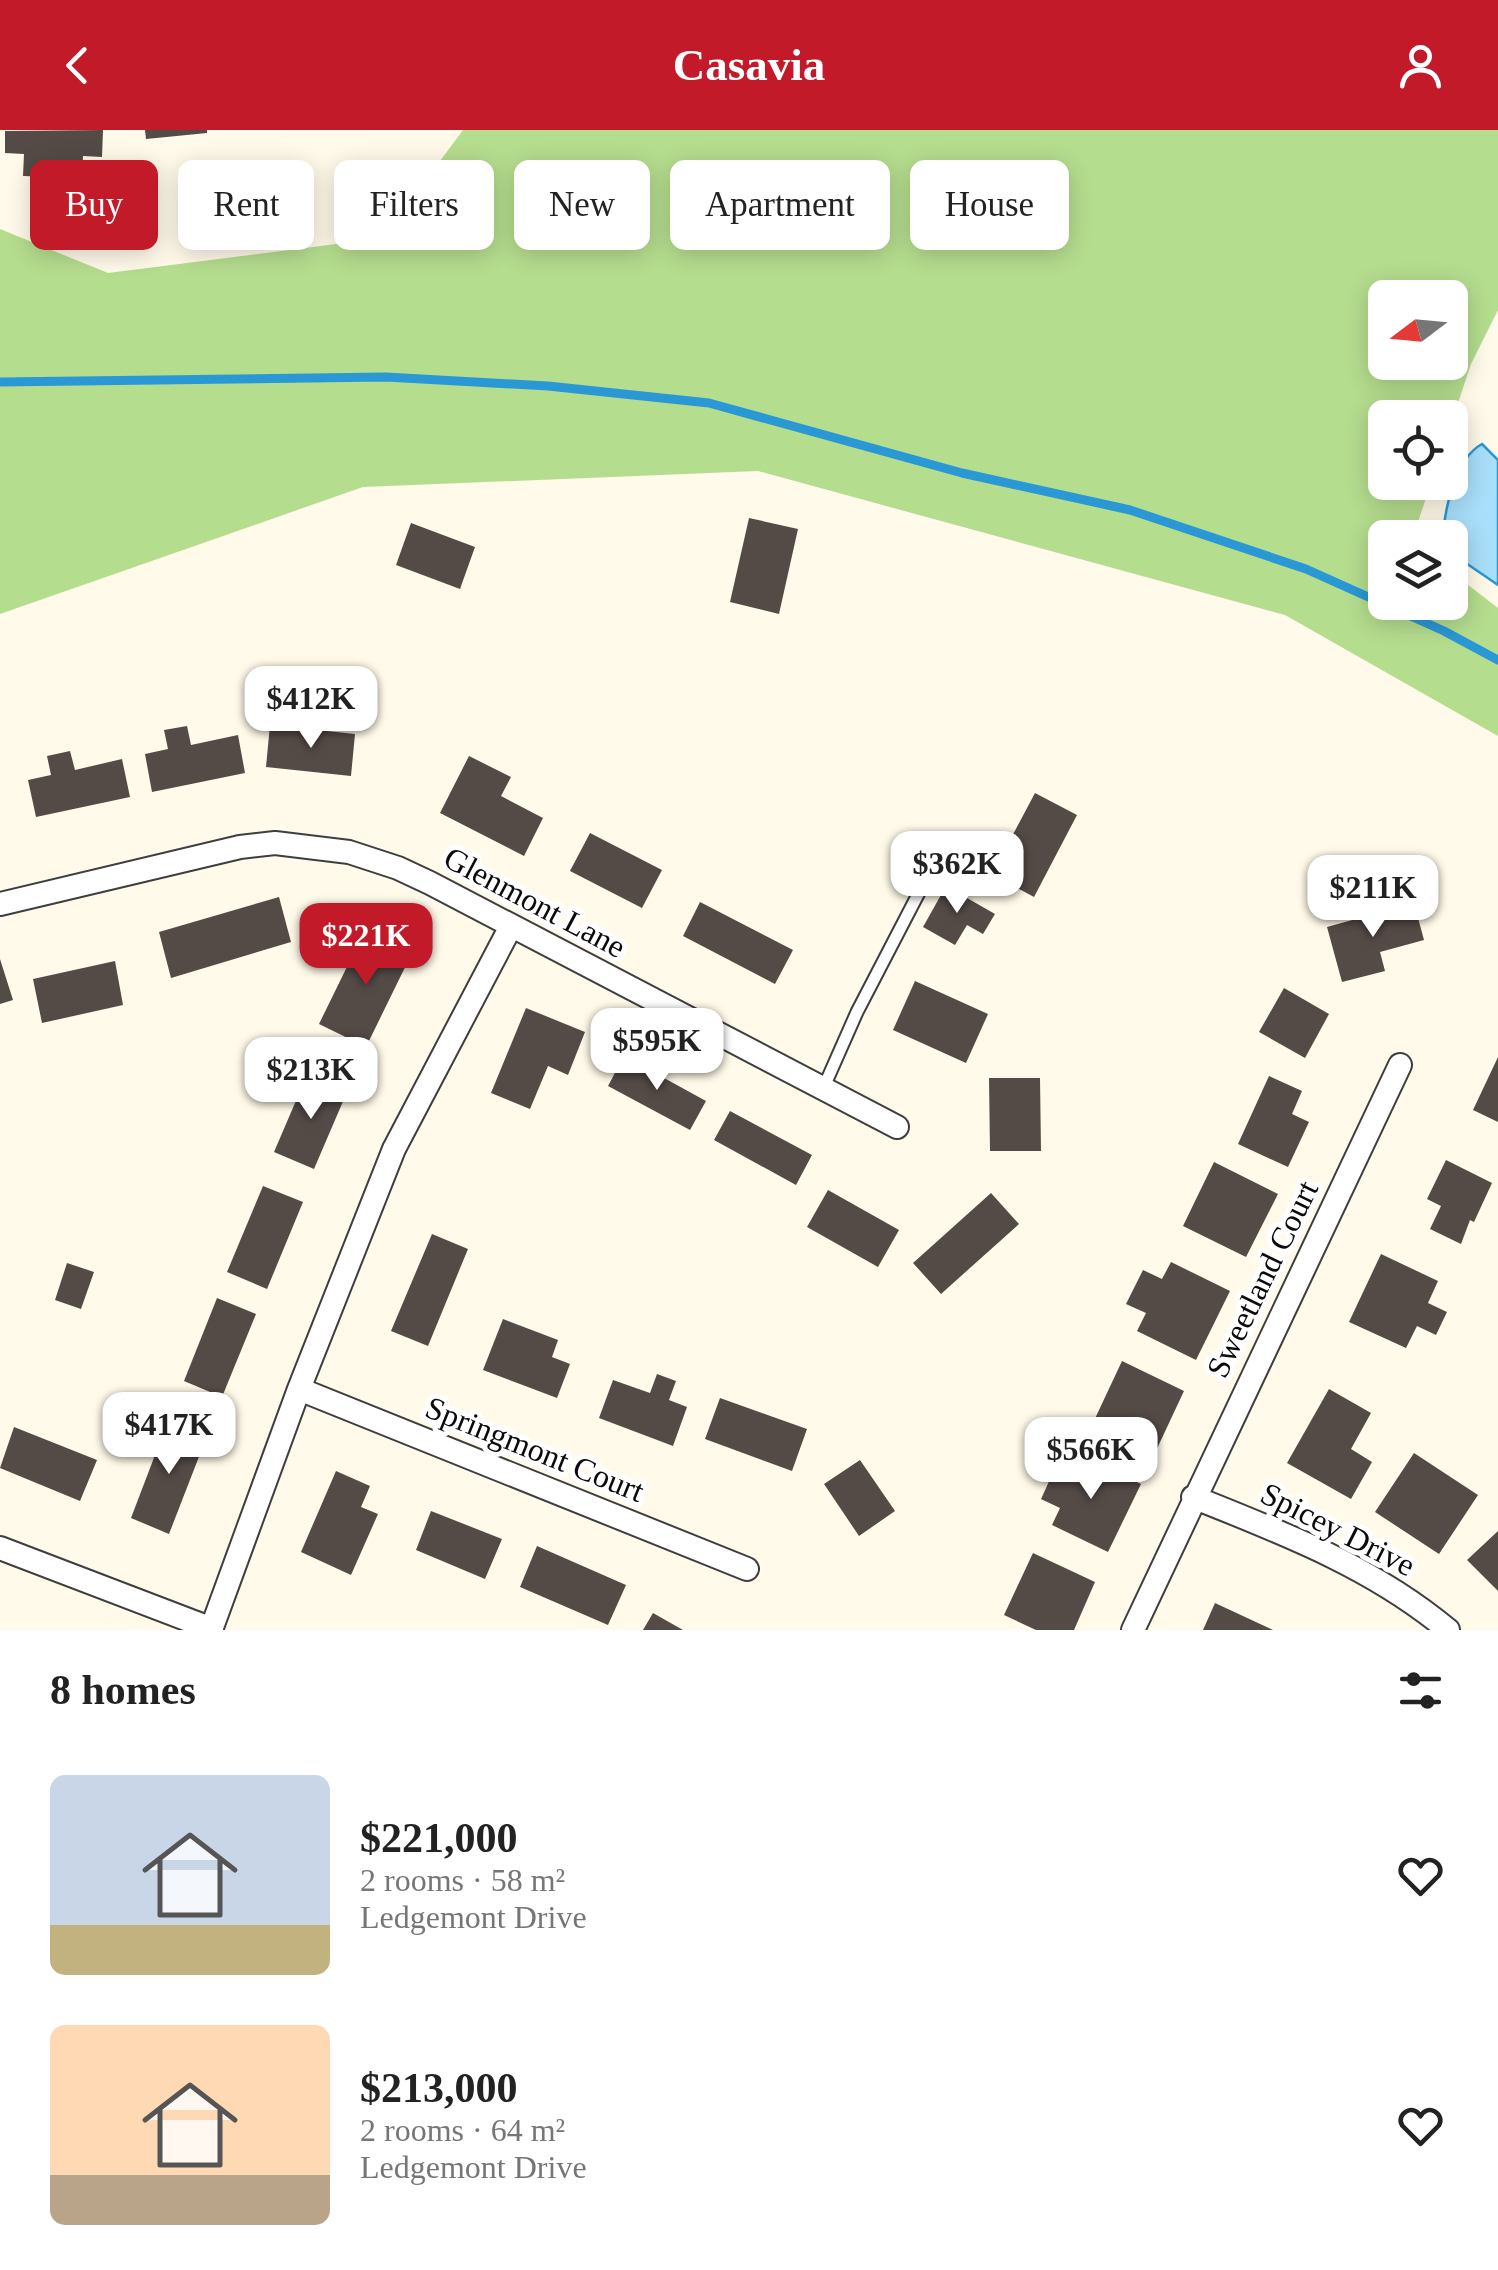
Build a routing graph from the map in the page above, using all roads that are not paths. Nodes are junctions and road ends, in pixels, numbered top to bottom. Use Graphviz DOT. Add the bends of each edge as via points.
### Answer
graph roads {
  1 [pos="939,854"];
  2 [pos="0,904"];
  3 [pos="510,928"];
  4 [pos="1400,1065"];
  5 [pos="823,1089"];
  6 [pos="897,1127"];
  7 [pos="299,1389"];
  8 [pos="1193,1498"];
  9 [pos="0,1548"];
  10 [pos="747,1568"];
  11 [pos="211,1629"];
  12 [pos="1133,1630"];
  13 [pos="1448,1630"];
  1 -- 5 [label="lane"];
  2 -- 3 [label="street, Glenmont Lane" via="240,847 305,844 398,868"];
  3 -- 5 [label="street, Glenmont Lane"];
  3 -- 7 [label="street" via="394,1149"];
  4 -- 8 [label="street, Sweetland Court"];
  5 -- 6 [label="street, Glenmont Lane"];
  7 -- 10 [label="street, Springmont Court"];
  7 -- 11 [label="street"];
  8 -- 12 [label="street, Sweetland Court"];
  8 -- 13 [label="street, Spicey Drive" via="1297,1538 1393,1588"];
  9 -- 11 [label="street"];
}
